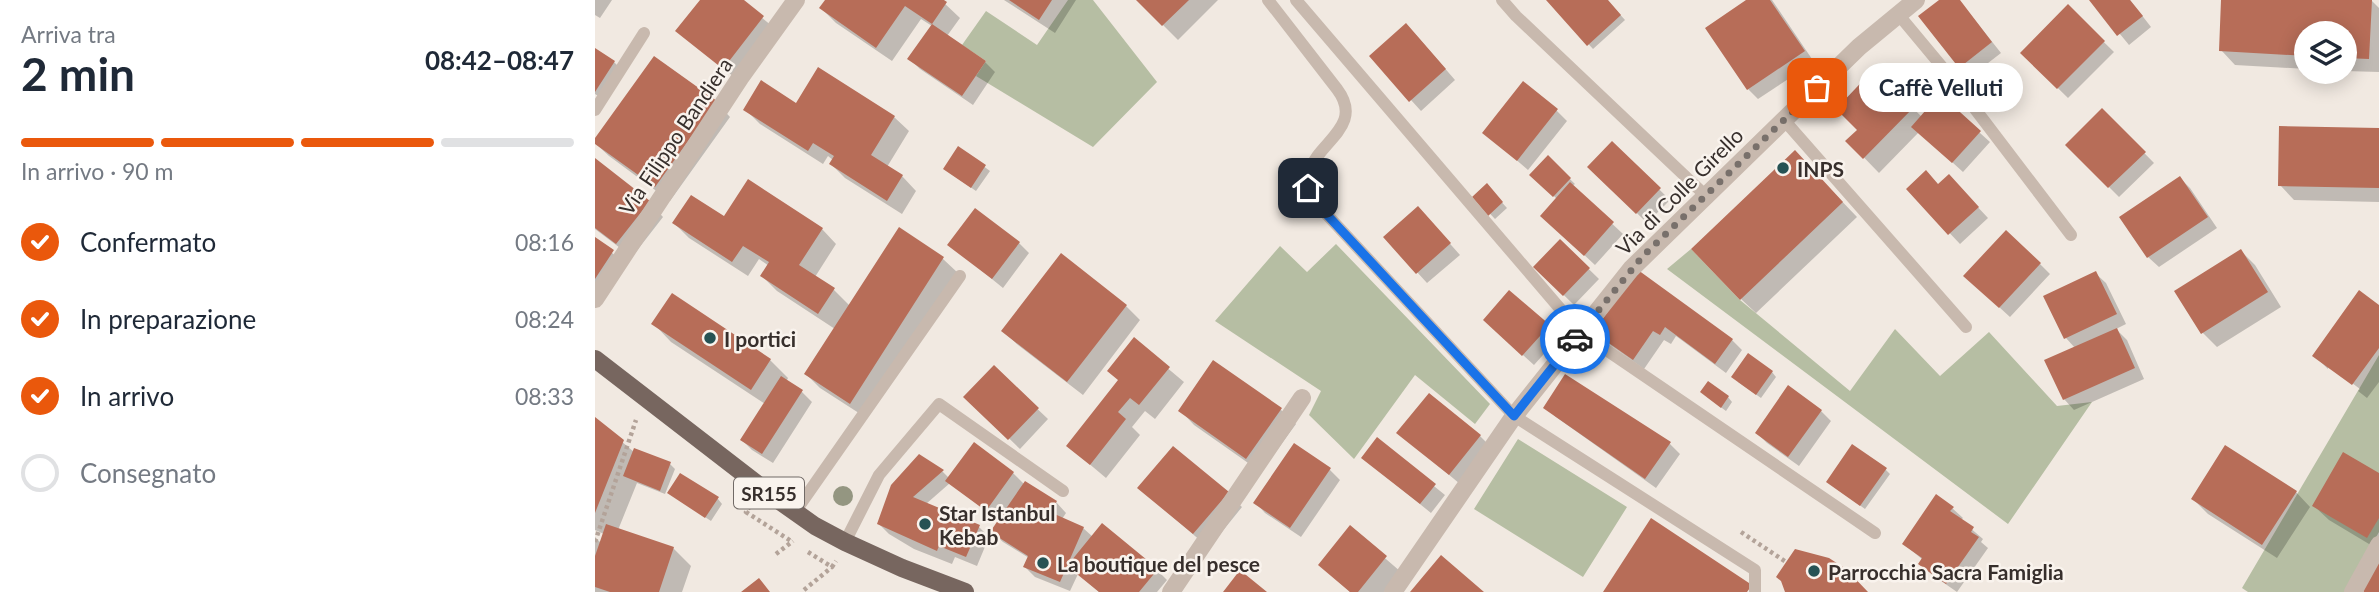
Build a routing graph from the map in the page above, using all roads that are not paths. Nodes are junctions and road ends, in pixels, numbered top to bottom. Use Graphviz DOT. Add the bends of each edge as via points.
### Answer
graph roads {
  1 [pos="796,0"];
  2 [pos="1268,0"];
  3 [pos="1296,0"];
  4 [pos="1502,0"];
  5 [pos="1916,0"];
  6 [pos="1898,14"];
  7 [pos="644,33"];
  8 [pos="595,110"];
  9 [pos="1784,120"];
  10 [pos="1705,195"];
  11 [pos="2071,235"];
  12 [pos="960,276"];
  13 [pos="595,299"];
  14 [pos="1966,327"];
  15 [pos="1580,332"];
  16 [pos="595,359"];
  17 [pos="1302,398"];
  18 [pos="1514,416"];
  19 [pos="1063,491"];
  20 [pos="795,512"];
  21 [pos="1875,533"];
  22 [pos="845,542"];
  23 [pos="2379,545"];
  24 [pos="965,592"];
  25 [pos="1171,592"];
  26 [pos="1393,592"];
  27 [pos="1755,592"];
  28 [pos="2353,592"];
  1 -- 13 [label="street, Via Filippo Bandiera"];
  2 -- 18 [label="lane" via="1347,105 1344,123 1310,166 1307,181 1312,196"];
  3 -- 15 [label="lane"];
  4 -- 10 [label="lane"];
  5 -- 6 [label="street, Via di Colle Girello"];
  6 -- 9 [label="street, Via di Colle Girello"];
  6 -- 11 [label="lane"];
  7 -- 8 [label="lane"];
  9 -- 10 [label="street, Via di Colle Girello"];
  9 -- 14 [label="lane"];
  10 -- 15 [label="street, Via di Colle Girello" via="1643,256"];
  12 -- 20 [label="lane"];
  15 -- 18 [label="street, Via di Colle Girello"];
  15 -- 21 [label="lane"];
  16 -- 20 [label="main road, SR155"];
  17 -- 25 [label="street"];
  18 -- 26 [label="street, Via di Colle Girello"];
  18 -- 27 [label="lane" via="1755,570"];
  19 -- 22 [label="lane" via="939,404 879,475"];
  20 -- 22 [label="main road, SR155"];
  22 -- 24 [label="main road, SR155"];
  23 -- 28 [label="street"];
}
